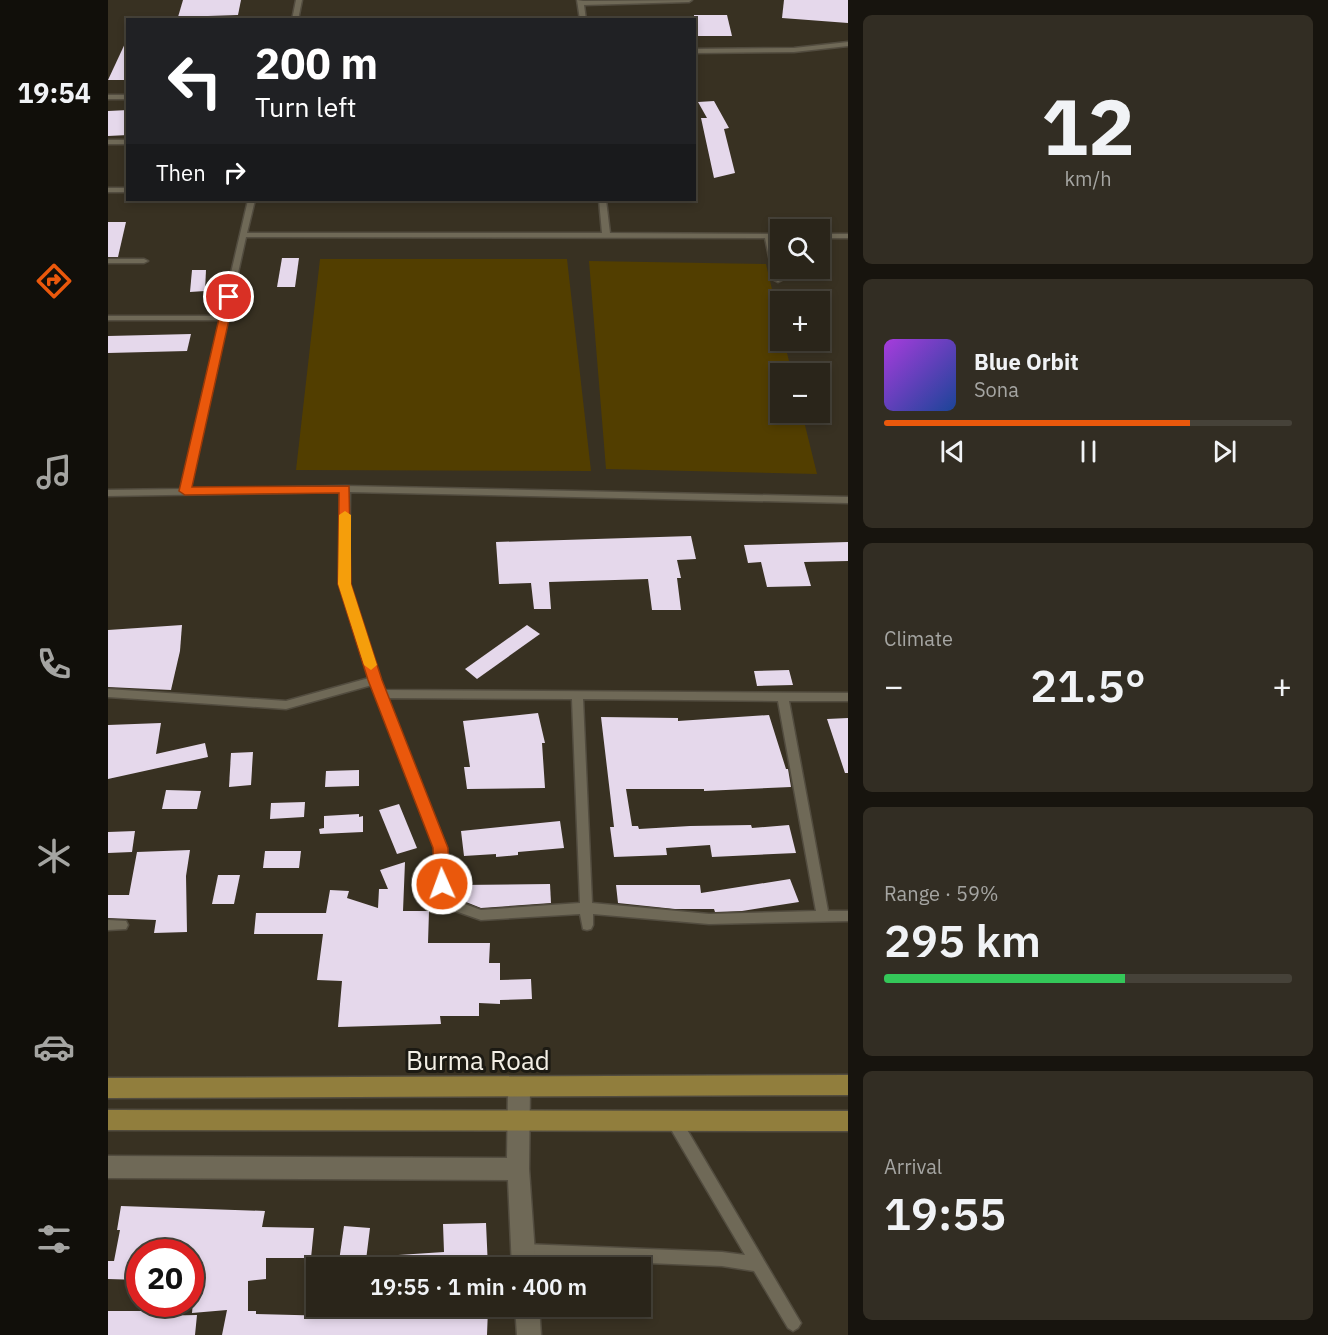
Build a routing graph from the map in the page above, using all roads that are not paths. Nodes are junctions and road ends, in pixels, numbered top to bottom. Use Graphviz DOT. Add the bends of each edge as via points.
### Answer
graph roads {
  1 [pos="299,0"];
  2 [pos="689,0"];
  3 [pos="580,1"];
  4 [pos="295,18"];
  5 [pos="584,18"];
  6 [pos="848,44"];
  7 [pos="696,51"];
  8 [pos="108,97"];
  9 [pos="126,97"];
  10 [pos="108,142"];
  11 [pos="126,142"];
  12 [pos="108,190"];
  13 [pos="126,190"];
  14 [pos="251,201"];
  15 [pos="603,201"];
  16 [pos="606,234"];
  17 [pos="243,235"];
  18 [pos="768,236"];
  19 [pos="830,236"];
  20 [pos="848,237"];
  21 [pos="770,241"];
  22 [pos="108,261"];
  23 [pos="144,261"];
  24 [pos="108,318"];
  25 [pos="224,318"];
  26 [pos="345,489"];
  27 [pos="185,491"];
  28 [pos="108,493"];
  29 [pos="848,500"];
  30 [pos="375,680"];
  31 [pos="108,693"];
  32 [pos="382,694"];
  33 [pos="577,695"];
  34 [pos="783,697"];
  35 [pos="848,698"];
  36 [pos="586,908"];
  37 [pos="823,916"];
  38 [pos="848,916"];
  39 [pos="108,925"];
  40 [pos="122,925"];
  41 [pos="587,925"];
  42 [pos="848,1084"];
  43 [pos="108,1088"];
  44 [pos="519,1088"];
  45 [pos="108,1120"];
  46 [pos="519,1120"];
  47 [pos="674,1121"];
  48 [pos="848,1121"];
  49 [pos="108,1167"];
  50 [pos="519,1169"];
  51 [pos="524,1257"];
  52 [pos="651,1259"];
  53 [pos="758,1264"];
  54 [pos="528,1317"];
  55 [pos="793,1323"];
  56 [pos="529,1335"];
  1 -- 4 [label="lane"];
  2 -- 3 [label="lane"];
  3 -- 5 [label="lane"];
  6 -- 7 [label="lane" via="794,50"];
  8 -- 9 [label="lane"];
  10 -- 11 [label="lane"];
  12 -- 13 [label="lane"];
  14 -- 17 [label="lane"];
  15 -- 16 [label="lane"];
  16 -- 17 [label="lane"];
  16 -- 18 [label="lane"];
  17 -- 25 [label="lane"];
  18 -- 21 [label="lane"];
  19 -- 20 [label="lane"];
  22 -- 23 [label="lane"];
  24 -- 25 [label="lane"];
  25 -- 27 [label="lane"];
  26 -- 27 [label="lane"];
  26 -- 29 [label="lane"];
  26 -- 30 [label="lane" via="344,584"];
  27 -- 28 [label="lane"];
  30 -- 31 [label="lane" via="286,705"];
  30 -- 32 [label="lane"];
  32 -- 33 [label="lane"];
  32 -- 36 [label="lane" via="441,848 442,901 481,915"];
  33 -- 34 [label="lane"];
  33 -- 36 [label="lane"];
  34 -- 35 [label="lane"];
  34 -- 37 [label="lane"];
  36 -- 37 [label="lane" via="709,919"];
  36 -- 41 [label="lane"];
  37 -- 38 [label="lane"];
  39 -- 40 [label="lane"];
  42 -- 44 [label="main road, Burma Road"];
  43 -- 44 [label="main road, Burma Road"];
  44 -- 46 [label="street"];
  45 -- 46 [label="main road"];
  46 -- 47 [label="main road"];
  46 -- 50 [label="street"];
  47 -- 48 [label="main road"];
  47 -- 53 [label="lane"];
  49 -- 50 [label="street"];
  50 -- 51 [label="street"];
  52 -- 53 [label="lane"];
  53 -- 55 [label="lane"];
  54 -- 56 [label="street"];
}
